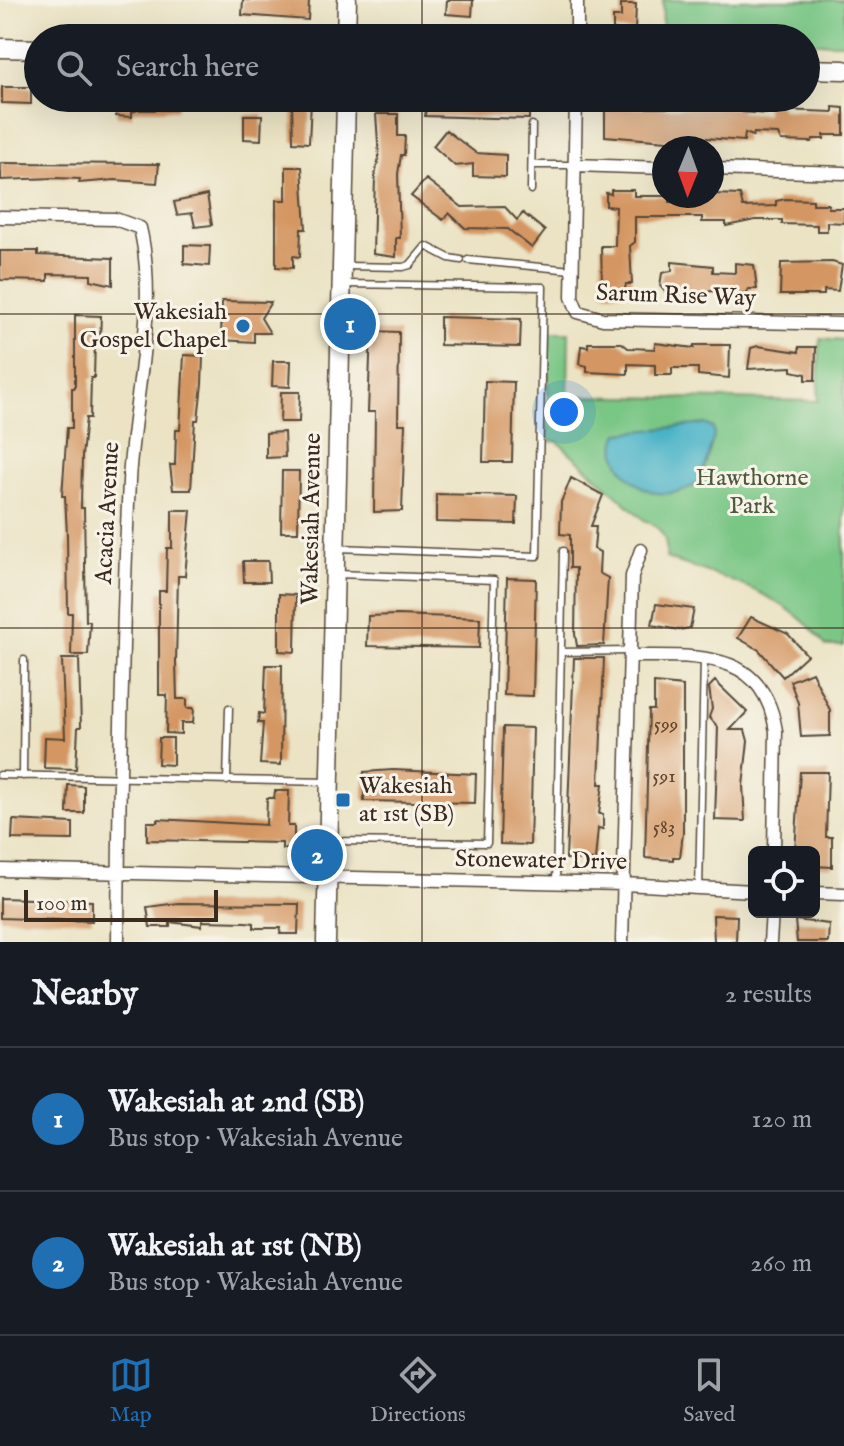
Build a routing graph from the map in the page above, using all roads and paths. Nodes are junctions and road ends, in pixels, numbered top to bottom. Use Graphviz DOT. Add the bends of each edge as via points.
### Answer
graph roads {
  1 [pos="347,0"];
  2 [pos="577,0"];
  3 [pos="346,24"];
  4 [pos="577,24"];
  5 [pos="0,48"];
  6 [pos="24,49"];
  7 [pos="820,69"];
  8 [pos="844,70"];
  9 [pos="346,112"];
  10 [pos="576,112"];
  11 [pos="532,125"];
  12 [pos="532,165"];
  13 [pos="574,165"];
  14 [pos="652,168"];
  15 [pos="724,169"];
  16 [pos="844,173"];
  17 [pos="531,190"];
  18 [pos="0,217"];
  19 [pos="572,270"];
  20 [pos="341,274"];
  21 [pos="844,324"];
  22 [pos="335,548"];
  23 [pos="641,550"];
  24 [pos="563,551"];
  25 [pos="334,574"];
  26 [pos="561,652"];
  27 [pos="630,654"];
  28 [pos="704,658"];
  29 [pos="24,660"];
  30 [pos="229,708"];
  31 [pos="0,775"];
  32 [pos="23,776"];
  33 [pos="121,778"];
  34 [pos="227,781"];
  35 [pos="329,782"];
  36 [pos="328,841"];
  37 [pos="774,846"];
  38 [pos="0,870"];
  39 [pos="119,872"];
  40 [pos="327,878"];
  41 [pos="556,883"];
  42 [pos="624,884"];
  43 [pos="699,890"];
  44 [pos="748,891"];
  45 [pos="820,893"];
  46 [pos="844,894"];
  47 [pos="772,918"];
  48 [pos="118,942"];
  49 [pos="326,942"];
  50 [pos="622,942"];
  51 [pos="770,942"];
  1 -- 3 [label="main road"];
  2 -- 4 [label="street"];
  5 -- 6 [label="main road"];
  7 -- 8 [label="main road"];
  9 -- 20 [label="main road, Wakesiah Avenue"];
  10 -- 13 [label="street, Sarum Rise Way"];
  11 -- 12 [label="lane"];
  12 -- 13 [label="lane"];
  12 -- 17 [label="lane"];
  13 -- 14 [label="street"];
  13 -- 19 [label="street, Sarum Rise Way"];
  15 -- 16 [label="street"];
  18 -- 33 [label="street, Acacia Avenue" via="115,219 140,228 145,251 143,350 129,479"];
  19 -- 20 [label="lane" via="449,258 426,246 410,265"];
  19 -- 21 [label="street, Sarum Rise Way" via="573,305 590,318"];
  20 -- 22 [label="main road, Wakesiah Avenue"];
  20 -- 22 [label="lane" via="543,287 538,525 537,556"];
  22 -- 25 [label="main road, Wakesiah Avenue"];
  23 -- 27 [label="street" via="632,576"];
  24 -- 26 [label="lane"];
  25 -- 35 [label="main road, Wakesiah Avenue"];
  25 -- 36 [label="lane" via="494,580 487,843"];
  26 -- 27 [label="lane"];
  26 -- 41 [label="lane"];
  27 -- 28 [label="street"];
  27 -- 42 [label="street"];
  28 -- 37 [label="street" via="723,660 750,676 774,713"];
  28 -- 43 [label="lane"];
  29 -- 32 [label="lane"];
  30 -- 34 [label="lane"];
  31 -- 32 [label="lane"];
  32 -- 33 [label="lane"];
  33 -- 34 [label="lane"];
  33 -- 39 [label="street, Acacia Avenue"];
  34 -- 35 [label="lane"];
  35 -- 36 [label="main road, Wakesiah Avenue"];
  36 -- 40 [label="main road, Wakesiah Avenue"];
  38 -- 39 [label="street, Stonewater Drive"];
  39 -- 40 [label="street, Stonewater Drive"];
  39 -- 48 [label="street, Acacia Avenue"];
  40 -- 41 [label="street, Stonewater Drive"];
  40 -- 49 [label="main road, Wakesiah Avenue"];
  41 -- 42 [label="street, Stonewater Drive"];
  42 -- 43 [label="street, Stonewater Drive"];
  42 -- 50 [label="street"];
  43 -- 44 [label="street, Stonewater Drive"];
  45 -- 46 [label="street"];
  47 -- 51 [label="street"];
}
